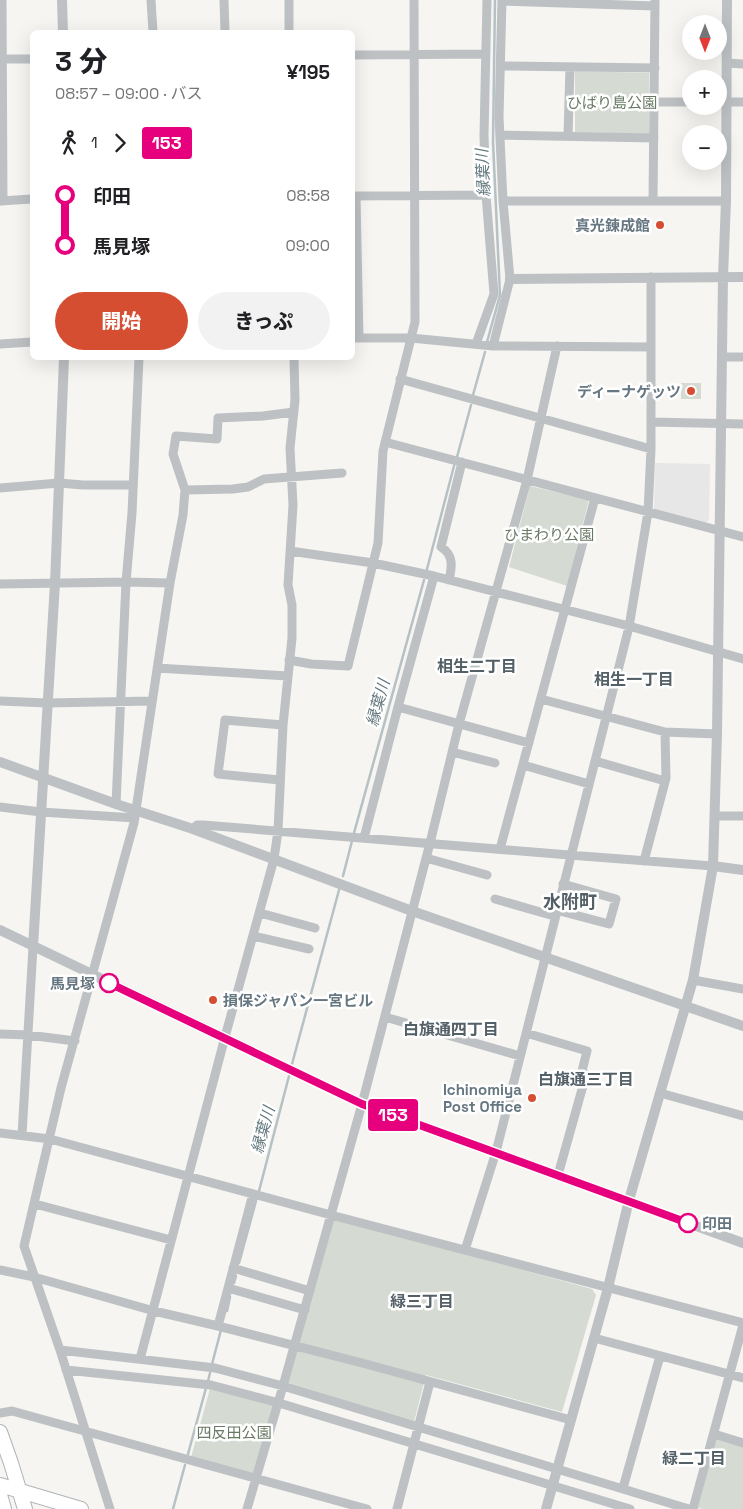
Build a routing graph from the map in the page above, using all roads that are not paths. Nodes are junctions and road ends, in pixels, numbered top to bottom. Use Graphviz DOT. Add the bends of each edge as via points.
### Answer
graph roads {
  1 [pos="2,0"];
  2 [pos="62,0"];
  3 [pos="151,0"];
  4 [pos="224,0"];
  5 [pos="289,0"];
  6 [pos="414,0"];
  7 [pos="487,0"];
  8 [pos="727,0"];
  9 [pos="502,1"];
  10 [pos="655,3"];
  11 [pos="63,30"];
  12 [pos="153,30"];
  13 [pos="225,30"];
  14 [pos="289,30"];
  15 [pos="415,54"];
  16 [pos="485,54"];
  17 [pos="355,55"];
  18 [pos="1,59"];
  19 [pos="30,59"];
  20 [pos="727,63"];
  21 [pos="743,64"];
  22 [pos="501,66"];
  23 [pos="570,67"];
  24 [pos="654,68"];
  25 [pos="726,70"];
  26 [pos="654,102"];
  27 [pos="682,102"];
  28 [pos="727,102"];
  29 [pos="743,102"];
  30 [pos="723,115"];
  31 [pos="500,134"];
  32 [pos="568,136"];
  33 [pos="654,138"];
  34 [pos="416,195"];
  35 [pos="486,195"];
  36 [pos="355,196"];
  37 [pos="30,199"];
  38 [pos="2,201"];
  39 [pos="503,201"];
  40 [pos="653,201"];
  41 [pos="726,201"];
  42 [pos="355,267"];
  43 [pos="651,277"];
  44 [pos="723,277"];
  45 [pos="743,277"];
  46 [pos="510,279"];
  47 [pos="356,338"];
  48 [pos="411,338"];
  49 [pos="30,342"];
  50 [pos="1,344"];
  51 [pos="476,344"];
  52 [pos="493,346"];
  53 [pos="557,346"];
  54 [pos="651,347"];
  55 [pos="722,357"];
  56 [pos="743,357"];
  57 [pos="64,360"];
  58 [pos="139,360"];
  59 [pos="294,360"];
  60 [pos="400,379"];
  61 [pos="294,412"];
  62 [pos="540,418"];
  63 [pos="651,422"];
  64 [pos="721,424"];
  65 [pos="743,424"];
  66 [pos="386,442"];
  67 [pos="651,450"];
  68 [pos="462,462"];
  69 [pos="342,473"];
  70 [pos="292,476"];
  71 [pos="527,480"];
  72 [pos="59,483"];
  73 [pos="133,485"];
  74 [pos="0,488"];
  75 [pos="185,490"];
  76 [pos="595,498"];
  77 [pos="648,512"];
  78 [pos="720,531"];
  79 [pos="743,537"];
  80 [pos="290,551"];
  81 [pos="373,563"];
  82 [pos="434,576"];
  83 [pos="449,580"];
  84 [pos="126,582"];
  85 [pos="55,583"];
  86 [pos="170,583"];
  87 [pos="0,584"];
  88 [pos="496,592"];
  89 [pos="564,611"];
  90 [pos="629,626"];
  91 [pos="718,652"];
  92 [pos="743,659"];
  93 [pos="289,660"];
  94 [pos="157,668"];
  95 [pos="288,676"];
  96 [pos="541,699"];
  97 [pos="0,701"];
  98 [pos="121,701"];
  99 [pos="152,701"];
  100 [pos="47,703"];
  101 [pos="398,707"];
  102 [pos="606,716"];
  103 [pos="459,724"];
  104 [pos="283,725"];
  105 [pos="666,732"];
  106 [pos="717,734"];
  107 [pos="529,743"];
  108 [pos="452,752"];
  109 [pos="595,761"];
  110 [pos="0,762"];
  111 [pos="495,763"];
  112 [pos="523,765"];
  113 [pos="43,778"];
  114 [pos="280,780"];
  115 [pos="665,781"];
  116 [pos="589,784"];
  117 [pos="116,804"];
  118 [pos="0,807"];
  119 [pos="41,812"];
  120 [pos="136,814"];
  121 [pos="715,816"];
  122 [pos="743,816"];
  123 [pos="193,829"];
  124 [pos="278,831"];
  125 [pos="364,838"];
  126 [pos="430,843"];
  127 [pos="500,849"];
  128 [pos="570,856"];
  129 [pos="426,858"];
  130 [pos="274,859"];
  131 [pos="644,861"];
  132 [pos="713,866"];
  133 [pos="743,870"];
  134 [pos="487,875"];
  135 [pos="563,884"];
  136 [pos="495,899"];
  137 [pos="412,911"];
  138 [pos="260,913"];
  139 [pos="555,913"];
  140 [pos="314,928"];
  141 [pos="0,930"];
  142 [pos="253,936"];
  143 [pos="33,946"];
  144 [pos="308,949"];
  145 [pos="545,957"];
  146 [pos="92,975"];
  147 [pos="693,980"];
  148 [pos="743,990"];
  149 [pos="685,1006"];
  150 [pos="385,1017"];
  151 [pos="743,1026"];
  152 [pos="0,1034"];
  153 [pos="526,1034"];
  154 [pos="28,1035"];
  155 [pos="225,1038"];
  156 [pos="75,1041"];
  157 [pos="520,1056"];
  158 [pos="660,1093"];
  159 [pos="362,1104"];
  160 [pos="743,1116"];
  161 [pos="0,1133"];
  162 [pos="22,1135"];
  163 [pos="50,1139"];
  164 [pos="496,1152"];
  165 [pos="558,1175"];
  166 [pos="188,1177"];
  167 [pos="253,1194"];
  168 [pos="629,1200"];
  169 [pos="35,1204"];
  170 [pos="331,1215"];
  171 [pos="170,1240"];
  172 [pos="743,1243"];
  173 [pos="465,1250"];
  174 [pos="233,1268"];
  175 [pos="0,1270"];
  176 [pos="34,1277"];
  177 [pos="228,1288"];
  178 [pos="608,1288"];
  179 [pos="310,1291"];
  180 [pos="305,1310"];
  181 [pos="154,1311"];
  182 [pos="743,1324"];
  183 [pos="218,1326"];
  184 [pos="594,1338"];
  185 [pos="295,1346"];
  186 [pos="60,1350"];
  187 [pos="660,1356"];
  188 [pos="140,1359"];
  189 [pos="66,1370"];
  190 [pos="730,1374"];
  191 [pos="743,1378"];
  192 [pos="430,1382"];
  193 [pos="284,1386"];
  194 [pos="278,1402"];
  195 [pos="0,1414"];
  196 [pos="571,1420"];
  197 [pos="419,1427"];
  198 [pos="86,1430"];
  199 [pos="0,1432"];
  200 [pos="714,1434"];
  201 [pos="414,1443"];
  202 [pos="743,1443"];
  203 [pos="557,1469"];
  204 [pos="256,1478"];
  205 [pos="0,1485"];
  206 [pos="552,1486"];
  207 [pos="623,1488"];
  208 [pos="20,1490"];
  209 [pos="0,1495"];
  210 [pos="4,1509"];
  211 [pos="25,1509"];
  212 [pos="81,1509"];
  213 [pos="110,1509"];
  214 [pos="248,1509"];
  215 [pos="366,1509"];
  216 [pos="397,1509"];
  217 [pos="546,1509"];
  218 [pos="630,1509"];
  219 [pos="689,1509"];
  220 [pos="693,1509"];
  1 -- 18 [label="street"];
  2 -- 11 [label="street"];
  3 -- 12 [label="street"];
  4 -- 13 [label="street"];
  5 -- 14 [label="street"];
  6 -- 15 [label="street"];
  7 -- 16 [label="street"];
  8 -- 20 [label="street"];
  9 -- 10 [label="street"];
  9 -- 22 [label="street"];
  10 -- 24 [label="street"];
  15 -- 16 [label="street"];
  15 -- 17 [label="street"];
  15 -- 34 [label="street"];
  16 -- 35 [label="street"];
  18 -- 19 [label="street"];
  18 -- 38 [label="street"];
  20 -- 21 [label="street"];
  20 -- 25 [label="street"];
  22 -- 23 [label="street"];
  22 -- 31 [label="street"];
  23 -- 24 [label="street"];
  23 -- 32 [label="street"];
  24 -- 26 [label="street"];
  26 -- 27 [label="street"];
  26 -- 33 [label="street"];
  28 -- 29 [label="street"];
  30 -- 41 [label="street"];
  31 -- 32 [label="street"];
  31 -- 39 [label="street"];
  32 -- 33 [label="street"];
  33 -- 40 [label="street"];
  34 -- 35 [label="street"];
  34 -- 36 [label="street"];
  34 -- 48 [label="street" via="415,322"];
  35 -- 51 [label="street" via="494,294"];
  37 -- 38 [label="street"];
  39 -- 40 [label="street"];
  39 -- 46 [label="street"];
  40 -- 41 [label="street"];
  41 -- 44 [label="street"];
  42 -- 47 [label="street"];
  43 -- 44 [label="street"];
  43 -- 46 [label="street"];
  43 -- 54 [label="street"];
  44 -- 45 [label="street"];
  44 -- 55 [label="street"];
  46 -- 52 [label="street"];
  47 -- 48 [label="street"];
  48 -- 51 [label="street"];
  48 -- 60 [label="street"];
  49 -- 50 [label="street"];
  51 -- 52 [label="street"];
  52 -- 53 [label="street"];
  53 -- 54 [label="street"];
  53 -- 62 [label="street"];
  54 -- 63 [label="street"];
  55 -- 56 [label="street"];
  55 -- 64 [label="street"];
  57 -- 72 [label="street"];
  58 -- 73 [label="street"];
  59 -- 61 [label="street"];
  60 -- 62 [label="street"];
  60 -- 66 [label="street"];
  61 -- 70 [label="street" via="290,448"];
  61 -- 75 [label="street" via="218,418 217,439 176,436 173,454"];
  62 -- 67 [label="street"];
  62 -- 71 [label="street"];
  63 -- 64 [label="street"];
  63 -- 67 [label="street"];
  64 -- 65 [label="street"];
  64 -- 78 [label="street"];
  66 -- 68 [label="street"];
  66 -- 81 [label="street" via="380,530"];
  67 -- 77 [label="street"];
  68 -- 71 [label="street"];
  68 -- 83 [label="street" via="441,547 449,553 451,560"];
  69 -- 70 [label="street"];
  70 -- 75 [label="street" via="264,479 248,487"];
  70 -- 80 [label="street"];
  71 -- 76 [label="street"];
  71 -- 88 [label="street"];
  72 -- 73 [label="street"];
  72 -- 74 [label="street"];
  72 -- 85 [label="street"];
  73 -- 84 [label="street"];
  75 -- 86 [label="street"];
  76 -- 77 [label="street"];
  76 -- 89 [label="street"];
  77 -- 78 [label="street"];
  77 -- 90 [label="street"];
  78 -- 79 [label="street"];
  78 -- 91 [label="street"];
  80 -- 81 [label="street"];
  80 -- 93 [label="street" via="288,585 292,638"];
  81 -- 82 [label="street"];
  81 -- 93 [label="street" via="348,666"];
  82 -- 83 [label="street"];
  82 -- 101 [label="street"];
  83 -- 88 [label="street"];
  84 -- 85 [label="street"];
  84 -- 86 [label="street"];
  84 -- 98 [label="street"];
  85 -- 87 [label="street"];
  85 -- 100 [label="street"];
  86 -- 94 [label="street"];
  88 -- 89 [label="street"];
  88 -- 103 [label="street"];
  89 -- 90 [label="street"];
  89 -- 96 [label="street"];
  90 -- 91 [label="street"];
  90 -- 102 [label="street"];
  91 -- 92 [label="street"];
  91 -- 106 [label="street"];
  93 -- 95 [label="street"];
  94 -- 95 [label="street"];
  94 -- 99 [label="street"];
  95 -- 104 [label="street"];
  96 -- 102 [label="street"];
  96 -- 107 [label="street"];
  97 -- 100 [label="street"];
  98 -- 99 [label="street"];
  98 -- 100 [label="street"];
  98 -- 117 [label="street"];
  99 -- 120 [label="street"];
  100 -- 113 [label="street"];
  101 -- 103 [label="street"];
  101 -- 125 [label="street"];
  102 -- 105 [label="street"];
  102 -- 109 [label="street"];
  103 -- 107 [label="street"];
  103 -- 108 [label="street"];
  104 -- 114 [label="street"];
  104 -- 114 [label="street" via="225,720 218,774"];
  105 -- 106 [label="street"];
  105 -- 115 [label="street"];
  106 -- 121 [label="street"];
  107 -- 112 [label="street"];
  108 -- 111 [label="street"];
  108 -- 126 [label="street"];
  109 -- 115 [label="street"];
  109 -- 116 [label="street"];
  110 -- 113 [label="street"];
  112 -- 116 [label="street"];
  112 -- 127 [label="street"];
  113 -- 117 [label="street"];
  113 -- 119 [label="street"];
  114 -- 124 [label="street"];
  115 -- 131 [label="street"];
  116 -- 128 [label="street"];
  117 -- 120 [label="street"];
  118 -- 119 [label="street"];
  119 -- 120 [label="street"];
  119 -- 143 [label="street"];
  120 -- 123 [label="street"];
  120 -- 146 [label="street"];
  121 -- 122 [label="street"];
  121 -- 132 [label="street"];
  123 -- 124 [label="street" via="203,825"];
  123 -- 130 [label="street"];
  124 -- 125 [label="street"];
  124 -- 130 [label="street"];
  125 -- 126 [label="street"];
  126 -- 127 [label="street"];
  126 -- 129 [label="street"];
  127 -- 128 [label="street"];
  128 -- 131 [label="street"];
  128 -- 135 [label="street"];
  129 -- 134 [label="street"];
  129 -- 137 [label="street"];
  130 -- 137 [label="street"];
  130 -- 138 [label="street"];
  131 -- 132 [label="street"];
  132 -- 133 [label="street"];
  132 -- 147 [label="street"];
  135 -- 139 [label="street"];
  135 -- 139 [label="street" via="616,899 609,924"];
  136 -- 139 [label="street"];
  137 -- 145 [label="street"];
  137 -- 150 [label="street"];
  138 -- 140 [label="street"];
  138 -- 142 [label="street"];
  139 -- 145 [label="street"];
  141 -- 143 [label="street"];
  142 -- 144 [label="street"];
  142 -- 155 [label="street"];
  143 -- 146 [label="street"];
  143 -- 154 [label="street"];
  145 -- 149 [label="street"];
  145 -- 153 [label="street"];
  146 -- 155 [label="street"];
  146 -- 156 [label="street"];
  147 -- 148 [label="street"];
  147 -- 149 [label="street"];
  149 -- 151 [label="street"];
  149 -- 158 [label="street"];
  150 -- 157 [label="street"];
  150 -- 159 [label="street"];
  152 -- 154 [label="street"];
  153 -- 157 [label="street"];
  153 -- 165 [label="street" via="587,1051 582,1071 586,1075"];
  154 -- 156 [label="street"];
  154 -- 162 [label="street"];
  155 -- 159 [label="street"];
  155 -- 166 [label="street"];
  156 -- 163 [label="street"];
  157 -- 164 [label="street"];
  158 -- 160 [label="street"];
  158 -- 168 [label="street"];
  159 -- 164 [label="street"];
  159 -- 170 [label="street"];
  161 -- 162 [label="street"];
  162 -- 163 [label="street"];
  163 -- 166 [label="street"];
  163 -- 169 [label="street"];
  164 -- 165 [label="street"];
  164 -- 173 [label="street"];
  165 -- 168 [label="street"];
  166 -- 167 [label="street"];
  166 -- 171 [label="street"];
  167 -- 170 [label="street"];
  167 -- 174 [label="street"];
  168 -- 172 [label="street"];
  168 -- 178 [label="street"];
  169 -- 171 [label="street"];
  169 -- 176 [label="street" via="24,1246"];
  170 -- 173 [label="street"];
  170 -- 179 [label="street"];
  171 -- 181 [label="street"];
  173 -- 178 [label="street"];
  174 -- 177 [label="street"];
  174 -- 179 [label="street"];
  175 -- 176 [label="street"];
  176 -- 181 [label="street"];
  176 -- 186 [label="street"];
  177 -- 180 [label="street"];
  177 -- 183 [label="street"];
  178 -- 182 [label="street"];
  178 -- 184 [label="street"];
  179 -- 180 [label="street"];
  180 -- 185 [label="street"];
  181 -- 183 [label="street"];
  181 -- 188 [label="street"];
  182 -- 190 [label="street"];
  183 -- 185 [label="street"];
  184 -- 187 [label="street"];
  184 -- 196 [label="street"];
  185 -- 192 [label="street"];
  185 -- 193 [label="street"];
  186 -- 188 [label="street"];
  186 -- 189 [label="street"];
  187 -- 190 [label="street"];
  187 -- 207 [label="street"];
  188 -- 193 [label="street" via="215,1368"];
  189 -- 194 [label="street" via="210,1385"];
  189 -- 198 [label="street"];
  190 -- 191 [label="street"];
  190 -- 200 [label="street"];
  192 -- 196 [label="street"];
  192 -- 197 [label="street"];
  193 -- 194 [label="street"];
  193 -- 197 [label="street"];
  194 -- 201 [label="street"];
  194 -- 204 [label="street"];
  195 -- 198 [label="street" via="12,1411"];
  196 -- 203 [label="street"];
  197 -- 201 [label="street"];
  197 -- 203 [label="street"];
  198 -- 204 [label="street"];
  198 -- 213 [label="street"];
  199 -- 208 [label="highway"];
  200 -- 202 [label="street"];
  200 -- 220 [label="street"];
  201 -- 206 [label="street"];
  201 -- 216 [label="street"];
  203 -- 206 [label="street"];
  203 -- 207 [label="street"];
  204 -- 214 [label="street"];
  204 -- 215 [label="street"];
  205 -- 208 [label="highway"];
  206 -- 217 [label="street"];
  206 -- 218 [label="street"];
  207 -- 219 [label="street"];
  208 -- 211 [label="highway"];
  208 -- 212 [label="highway"];
  209 -- 210 [label="highway"];
}
